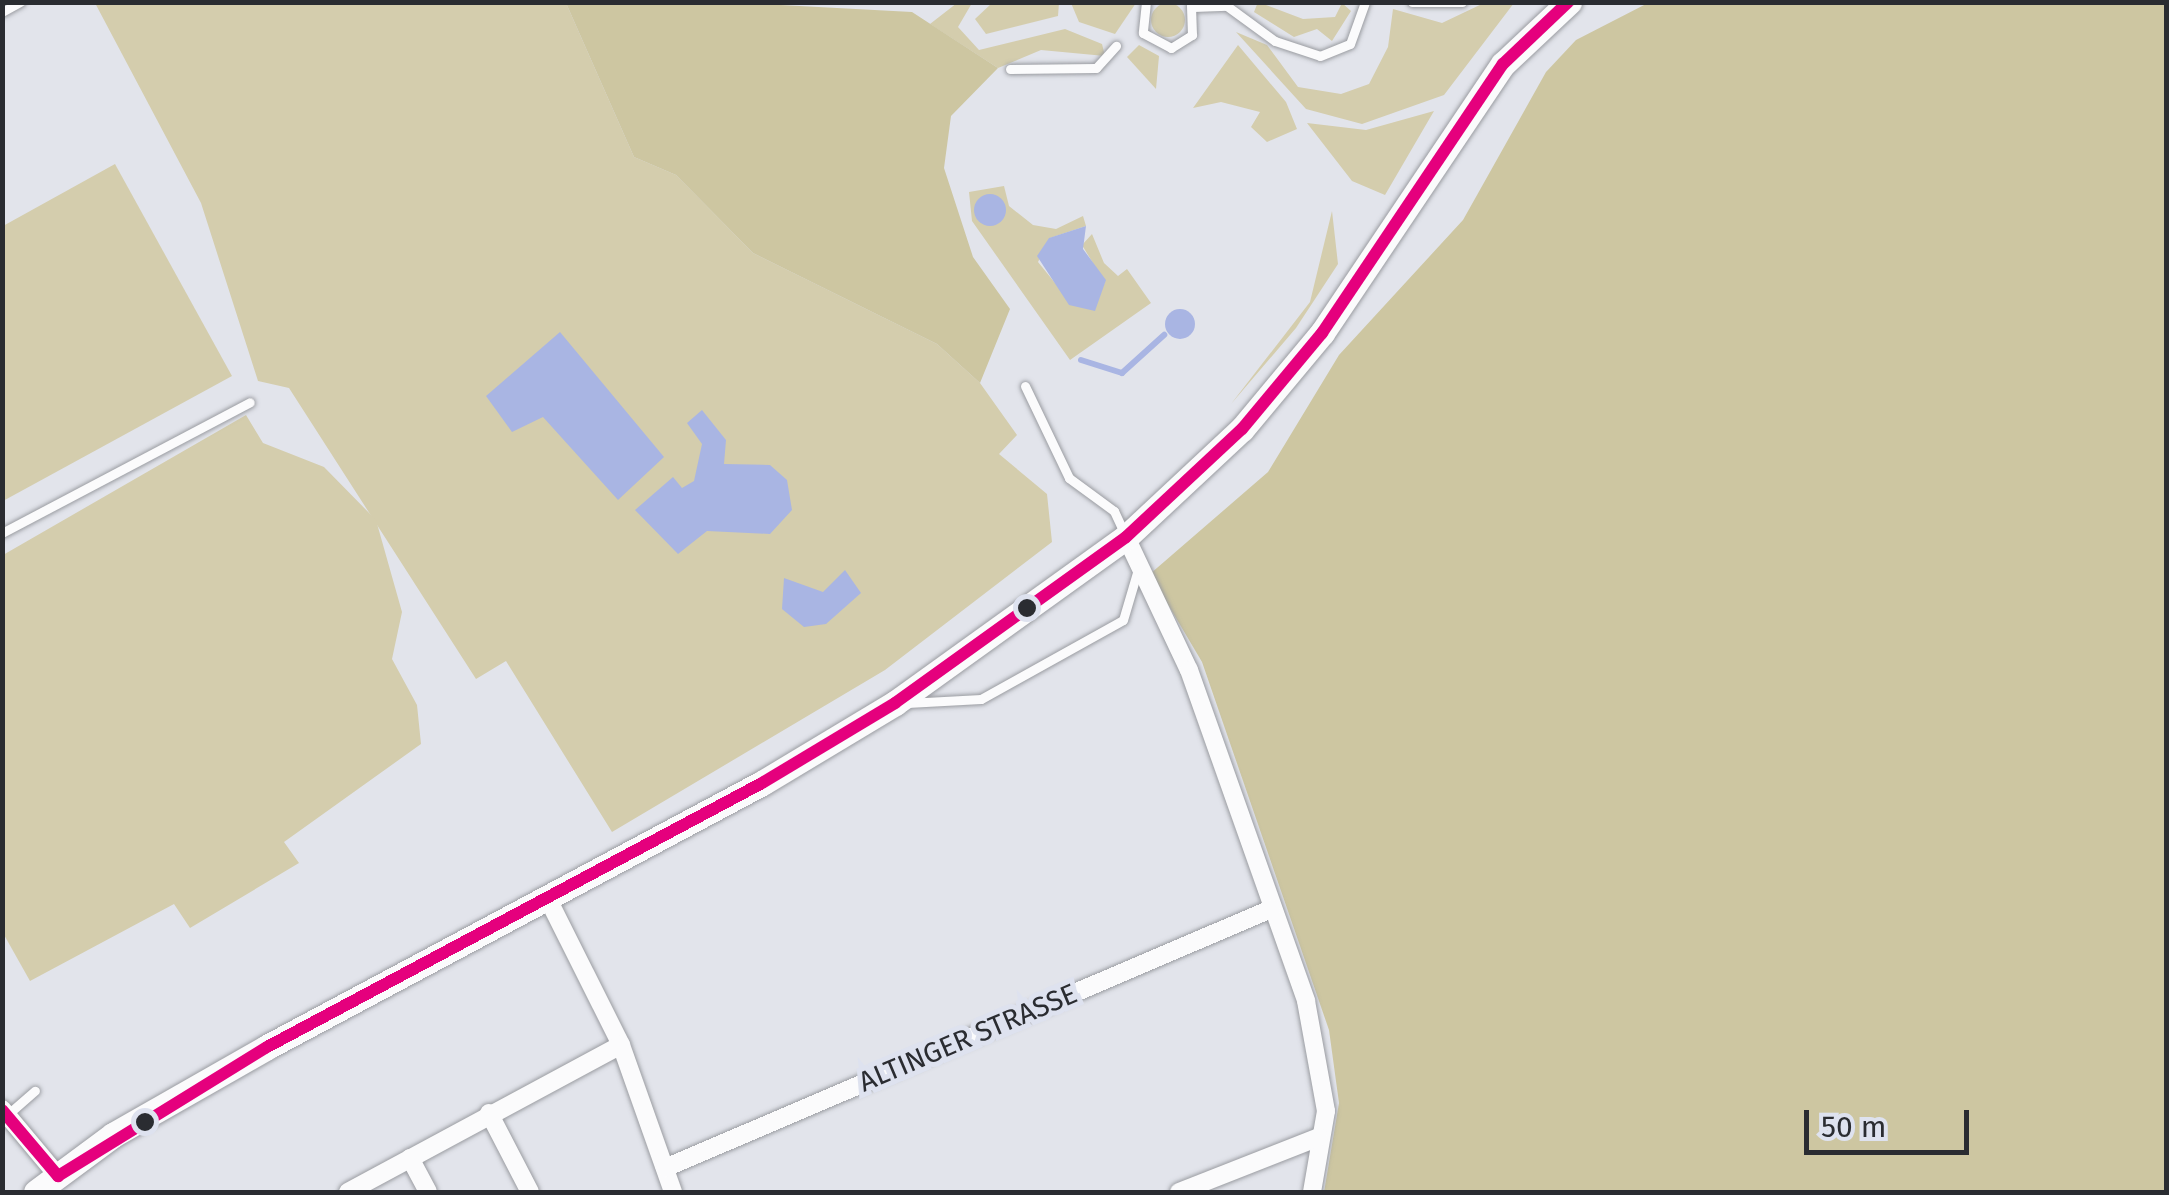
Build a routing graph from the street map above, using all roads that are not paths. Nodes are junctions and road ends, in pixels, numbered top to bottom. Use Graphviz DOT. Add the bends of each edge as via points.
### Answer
graph roads {
  1 [pos="20,2"];
  2 [pos="1146,2"];
  3 [pos="1365,2"];
  4 [pos="1412,2"];
  5 [pos="1462,2"];
  6 [pos="1191,5"];
  7 [pos="1560,9"];
  8 [pos="2,12"];
  9 [pos="1116,46"];
  10 [pos="1010,70"];
  11 [pos="1025,386"];
  12 [pos="250,402"];
  13 [pos="2,532"];
  14 [pos="1126,537"];
  15 [pos="1140,564"];
  16 [pos="895,703"];
  17 [pos="548,900"];
  18 [pos="1270,909"];
  19 [pos="621,1046"];
  20 [pos="35,1091"];
  21 [pos="5,1112"];
  22 [pos="489,1113"];
  23 [pos="1319,1137"];
  24 [pos="410,1158"];
  25 [pos="665,1168"];
  26 [pos="58,1176"];
  27 [pos="36,1192"];
  28 [pos="348,1192"];
  29 [pos="428,1192"];
  30 [pos="530,1192"];
  31 [pos="673,1192"];
  32 [pos="1179,1192"];
  33 [pos="1312,1192"];
  1 -- 8 [label="lane"];
  2 -- 6 [label="lane" via="1143,33 1162,48 1192,35"];
  3 -- 6 [label="lane" via="1350,44 1320,56 1274,41 1227,6"];
  4 -- 5 [label="lane"];
  7 -- 14 [label="main road" via="1485,88 1322,333 1242,430"];
  9 -- 10 [label="lane" via="1096,68"];
  11 -- 14 [label="lane" via="1069,478 1114,511"];
  12 -- 13 [label="lane"];
  14 -- 15 [label="street"];
  14 -- 16 [label="main road"];
  15 -- 16 [label="lane" via="1122,620 981,699"];
  15 -- 18 [label="street" via="1189,670"];
  16 -- 17 [label="main road"];
  17 -- 19 [label="street"];
  17 -- 26 [label="main road" via="267,1047"];
  18 -- 23 [label="street" via="1322,1060"];
  18 -- 25 [label="street, ALTINGER STRASSE"];
  19 -- 22 [label="street"];
  19 -- 25 [label="street"];
  20 -- 21 [label="lane"];
  21 -- 26 [label="street"];
  22 -- 24 [label="street"];
  22 -- 30 [label="street"];
  23 -- 32 [label="street"];
  23 -- 33 [label="street"];
  24 -- 28 [label="street"];
  24 -- 29 [label="street"];
  25 -- 31 [label="street"];
  26 -- 27 [label="main road"];
}
